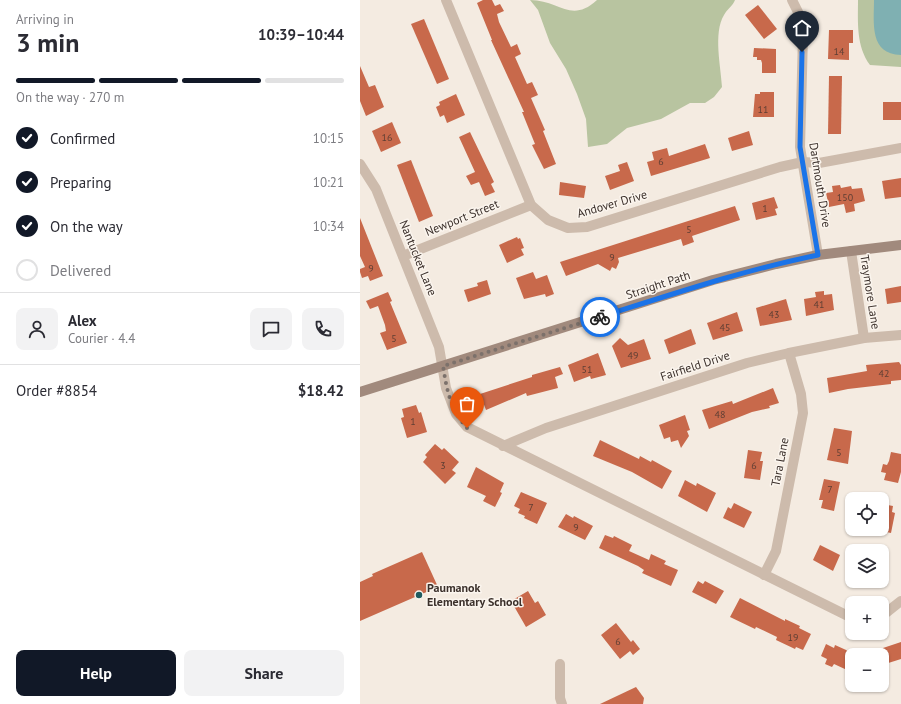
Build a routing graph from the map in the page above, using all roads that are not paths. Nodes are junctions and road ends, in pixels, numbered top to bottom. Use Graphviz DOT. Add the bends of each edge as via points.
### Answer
graph roads {
  1 [pos="446,0"];
  2 [pos="792,0"];
  3 [pos="901,148"];
  4 [pos="803,162"];
  5 [pos="360,164"];
  6 [pos="531,204"];
  7 [pos="901,245"];
  8 [pos="851,251"];
  9 [pos="818,255"];
  10 [pos="403,256"];
  11 [pos="901,335"];
  12 [pos="864,338"];
  13 [pos="789,353"];
  14 [pos="443,366"];
  15 [pos="360,392"];
  16 [pos="503,446"];
  17 [pos="764,575"];
  18 [pos="901,601"];
  19 [pos="889,610"];
  20 [pos="845,615"];
  21 [pos="560,664"];
  22 [pos="562,704"];
  1 -- 6 [label="street, Andover Drive"];
  2 -- 4 [label="street, Dartmouth Drive" via="801,18 803,36 800,147"];
  3 -- 4 [label="street, Andover Drive" via="819,163"];
  4 -- 6 [label="street, Andover Drive" via="587,227 568,228 548,220"];
  4 -- 9 [label="street, Dartmouth Drive"];
  5 -- 10 [label="street, Nantucket Lane" via="376,189"];
  6 -- 10 [label="street, Newport Street"];
  7 -- 8 [label="main road, Straight Path"];
  8 -- 9 [label="main road, Straight Path"];
  8 -- 12 [label="street, Traymore Lane"];
  9 -- 14 [label="main road, Straight Path" via="713,280"];
  10 -- 14 [label="street, Nantucket Lane" via="439,347"];
  11 -- 12 [label="street, Fairfield Drive"];
  12 -- 13 [label="street, Fairfield Drive"];
  13 -- 16 [label="street, Fairfield Drive" via="747,363 546,428"];
  13 -- 17 [label="street, Tara Lane" via="803,413 776,551"];
  14 -- 15 [label="main road, Straight Path"];
  14 -- 16 [label="street" via="446,388 456,414 467,428"];
  16 -- 17 [label="street"];
  17 -- 20 [label="street"];
  18 -- 19 [label="street"];
  21 -- 22 [label="street"];
}
